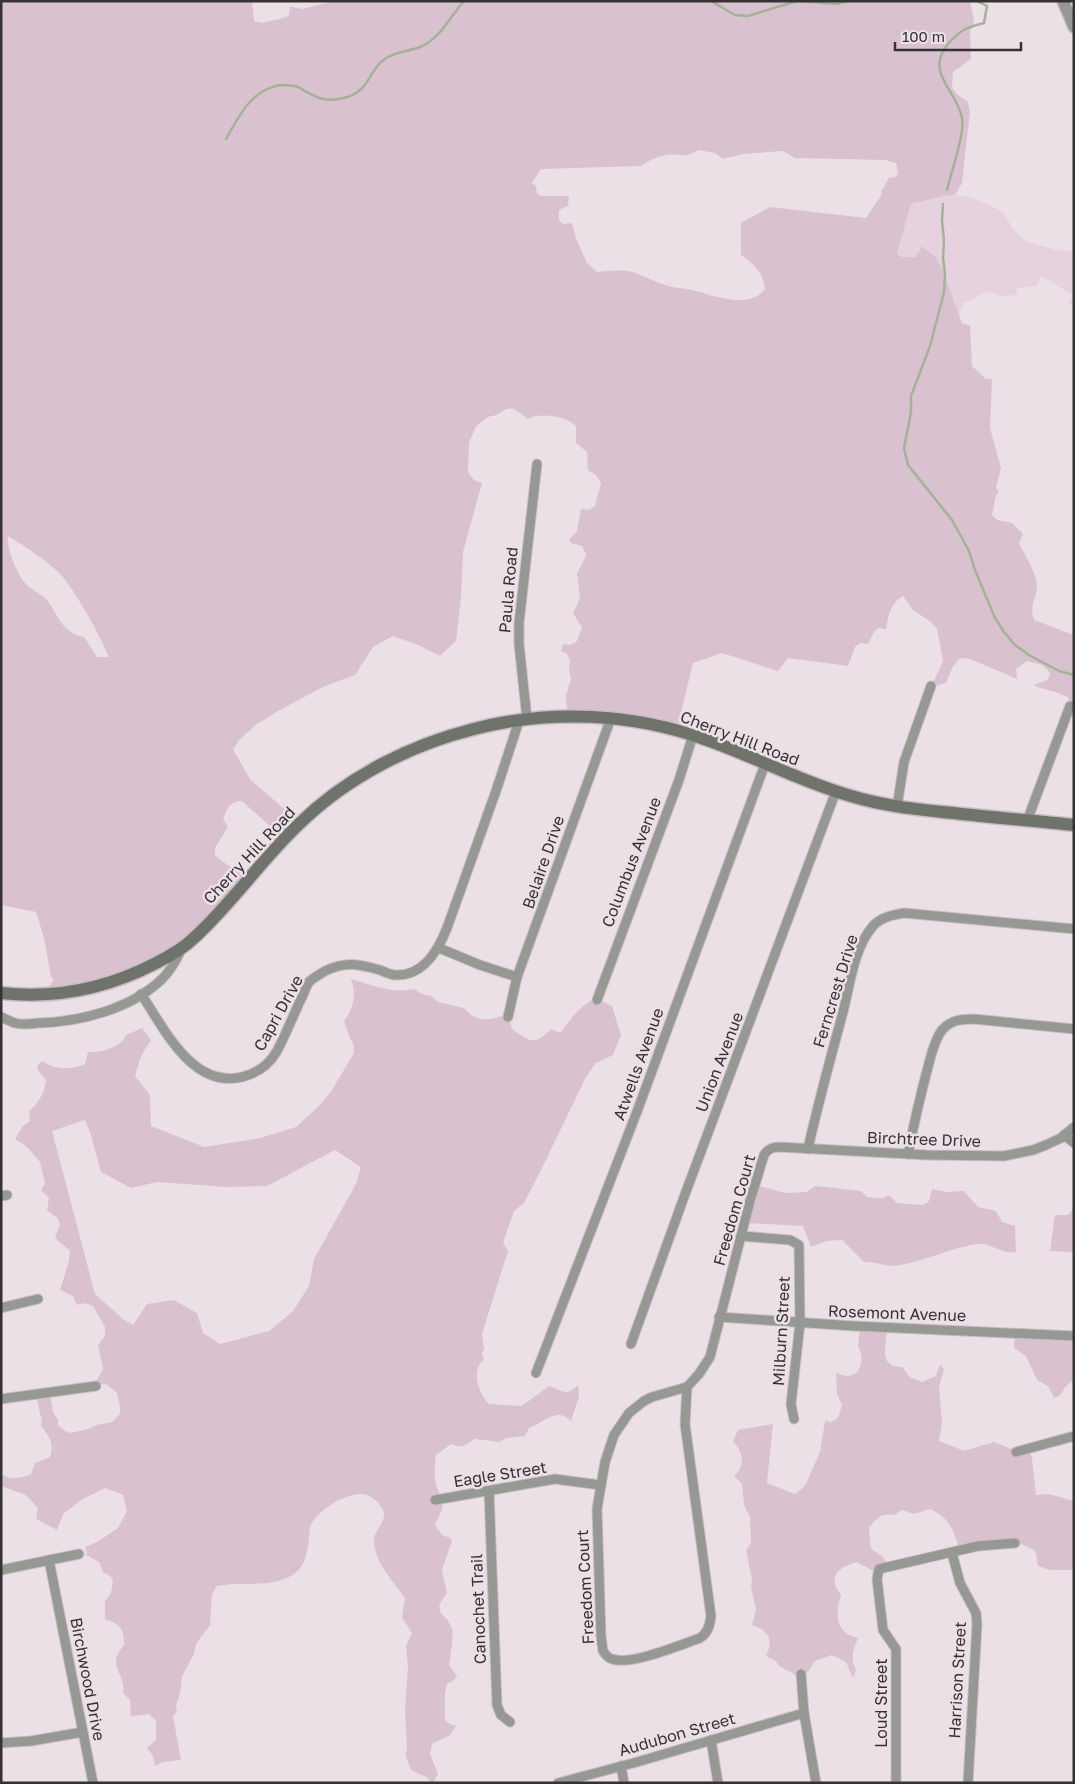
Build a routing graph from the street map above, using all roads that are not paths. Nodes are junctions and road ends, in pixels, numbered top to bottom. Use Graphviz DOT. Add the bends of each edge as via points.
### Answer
graph roads {
  1 [pos="1063,1"];
  2 [pos="1074,27"];
  3 [pos="537,464"];
  4 [pos="931,686"];
  5 [pos="1070,706"];
  6 [pos="611,718"];
  7 [pos="523,720"];
  8 [pos="693,735"];
  9 [pos="765,764"];
  10 [pos="836,791"];
  11 [pos="896,807"];
  12 [pos="1028,821"];
  13 [pos="1074,825"];
  14 [pos="1074,929"];
  15 [pos="182,948"];
  16 [pos="439,948"];
  17 [pos="517,977"];
  18 [pos="1,993"];
  19 [pos="141,994"];
  20 [pos="597,1000"];
  21 [pos="1,1017"];
  22 [pos="508,1017"];
  23 [pos="1074,1029"];
  24 [pos="1074,1127"];
  25 [pos="1064,1135"];
  26 [pos="1074,1143"];
  27 [pos="808,1149"];
  28 [pos="767,1150"];
  29 [pos="908,1154"];
  30 [pos="741,1236"];
  31 [pos="38,1300"];
  32 [pos="1,1308"];
  33 [pos="719,1317"];
  34 [pos="800,1323"];
  35 [pos="1074,1336"];
  36 [pos="631,1344"];
  37 [pos="536,1373"];
  38 [pos="96,1386"];
  39 [pos="687,1387"];
  40 [pos="1,1399"];
  41 [pos="794,1419"];
  42 [pos="1074,1436"];
  43 [pos="1016,1452"];
  44 [pos="600,1486"];
  45 [pos="489,1491"];
  46 [pos="435,1500"];
  47 [pos="1015,1542"];
  48 [pos="952,1553"];
  49 [pos="79,1554"];
  50 [pos="49,1560"];
  51 [pos="1,1570"];
  52 [pos="801,1674"];
  53 [pos="804,1713"];
  54 [pos="510,1722"];
  55 [pos="83,1732"];
  56 [pos="711,1740"];
  57 [pos="1,1743"];
  58 [pos="621,1766"];
  59 [pos="93,1783"];
  60 [pos="558,1783"];
  61 [pos="624,1783"];
  62 [pos="718,1783"];
  63 [pos="816,1783"];
  64 [pos="896,1783"];
  65 [pos="968,1783"];
  1 -- 2 [label="street"];
  3 -- 7 [label="street, Paula Road" via="519,623"];
  4 -- 11 [label="street" via="904,762"];
  5 -- 12 [label="street"];
  6 -- 7 [label="main road, Cherry Hill Road"];
  6 -- 8 [label="main road, Cherry Hill Road"];
  6 -- 17 [label="street, Belaire Drive"];
  7 -- 15 [label="main road, Cherry Hill Road" via="474,729 416,748 339,791 300,822 228,904"];
  7 -- 16 [label="street, Capri Drive"];
  8 -- 9 [label="main road, Cherry Hill Road"];
  8 -- 20 [label="street, Columbus Avenue"];
  9 -- 10 [label="main road, Cherry Hill Road"];
  9 -- 37 [label="street, Atwells Avenue" via="638,1109"];
  10 -- 11 [label="main road, Cherry Hill Road"];
  10 -- 36 [label="street, Union Avenue"];
  11 -- 12 [label="main road, Cherry Hill Road"];
  12 -- 13 [label="main road, Cherry Hill Road"];
  14 -- 27 [label="street, Ferncrest Drive" via="904,913 878,921 868,933 857,959"];
  15 -- 18 [label="main road, Cherry Hill Road" via="135,973 82,990 41,995"];
  15 -- 19 [label="street" via="168,972"];
  16 -- 17 [label="street"];
  16 -- 19 [label="street, Capri Drive" via="424,965 408,973 394,975 350,964 323,972 309,982 269,1062 255,1074 234,1079 222,1079 207,1072 180,1053"];
  17 -- 22 [label="street, Belaire Drive"];
  19 -- 21 [label="street" via="101,1012 63,1021 24,1024"];
  23 -- 29 [label="street" via="962,1019 948,1025 933,1048"];
  24 -- 25 [label="street, Birchtree Drive"];
  25 -- 26 [label="street"];
  25 -- 29 [label="street, Birchtree Drive" via="1033,1150 1004,1156"];
  27 -- 28 [label="street, Birchtree Drive" via="773,1147"];
  27 -- 29 [label="street, Birchtree Drive"];
  28 -- 30 [label="street, Freedom Court"];
  30 -- 33 [label="street, Freedom Court"];
  30 -- 34 [label="street, Milburn Street" via="790,1240 799,1245"];
  31 -- 32 [label="street"];
  33 -- 34 [label="street, Rosemont Avenue"];
  33 -- 39 [label="street, Freedom Court" via="710,1358"];
  34 -- 35 [label="street, Rosemont Avenue"];
  34 -- 41 [label="street, Milburn Street" via="791,1404"];
  38 -- 40 [label="street"];
  39 -- 44 [label="street, Freedom Court" via="652,1397 623,1420 608,1450"];
  39 -- 44 [label="street, Freedom Court" via="685,1424 711,1616 710,1625 700,1638 636,1659 612,1659 602,1652 597,1523"];
  42 -- 43 [label="street"];
  44 -- 45 [label="street, Eagle Street" via="555,1479"];
  45 -- 46 [label="street, Eagle Street"];
  45 -- 54 [label="street, Canochet Trail" via="496,1697 501,1715"];
  47 -- 48 [label="street"];
  48 -- 64 [label="street, Loud Street" via="879,1569 876,1579 883,1630 896,1649"];
  48 -- 65 [label="street, Harrison Street" via="977,1624"];
  49 -- 50 [label="street"];
  50 -- 51 [label="street"];
  50 -- 55 [label="street, Birchwood Drive"];
  52 -- 53 [label="street"];
  53 -- 56 [label="street, Audubon Street"];
  53 -- 63 [label="street"];
  55 -- 57 [label="street"];
  55 -- 59 [label="street, Birchwood Drive"];
  56 -- 58 [label="street, Audubon Street"];
  56 -- 62 [label="street"];
  58 -- 60 [label="street, Audubon Street"];
  58 -- 61 [label="street"];
}
